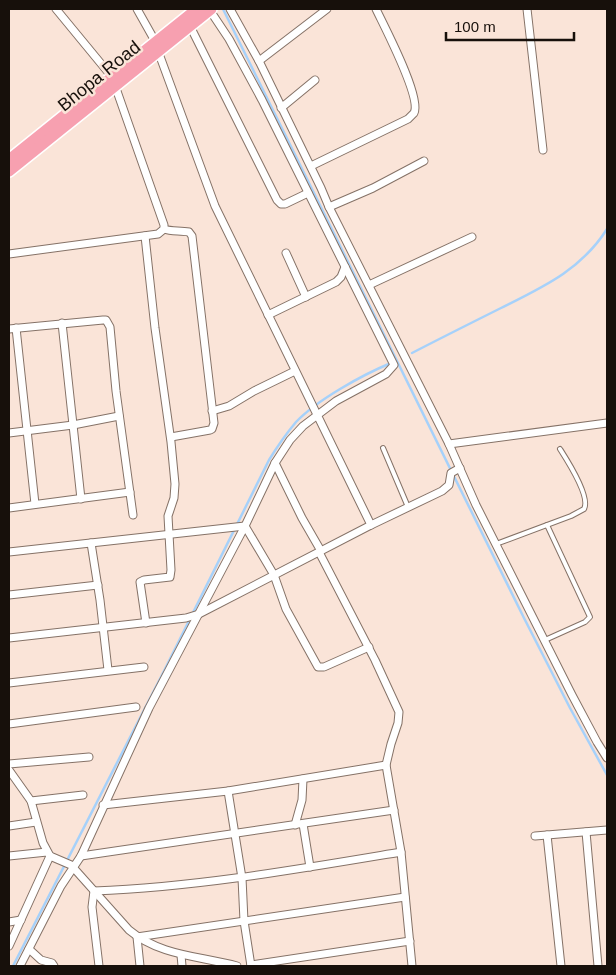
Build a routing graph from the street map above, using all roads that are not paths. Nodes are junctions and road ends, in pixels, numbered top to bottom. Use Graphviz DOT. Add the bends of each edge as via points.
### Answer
graph roads {
  1 [pos="56,9"];
  2 [pos="137,9"];
  3 [pos="197,9"];
  4 [pos="210,9"];
  5 [pos="230,9"];
  6 [pos="327,9"];
  7 [pos="376,9"];
  8 [pos="527,9"];
  9 [pos="190,26"];
  10 [pos="157,46"];
  11 [pos="259,62"];
  12 [pos="315,80"];
  13 [pos="114,81"];
  14 [pos="282,108"];
  15 [pos="543,150"];
  16 [pos="9,160"];
  17 [pos="424,161"];
  18 [pos="311,166"];
  19 [pos="9,171"];
  20 [pos="308,193"];
  21 [pos="329,207"];
  22 [pos="164,229"];
  23 [pos="145,236"];
  24 [pos="472,237"];
  25 [pos="286,253"];
  26 [pos="9,254"];
  27 [pos="345,267"];
  28 [pos="369,285"];
  29 [pos="306,297"];
  30 [pos="268,315"];
  31 [pos="62,323"];
  32 [pos="12,329"];
  33 [pos="295,371"];
  34 [pos="314,409"];
  35 [pos="212,412"];
  36 [pos="119,416"];
  37 [pos="607,423"];
  38 [pos="73,425"];
  39 [pos="26,431"];
  40 [pos="9,433"];
  41 [pos="171,437"];
  42 [pos="449,444"];
  43 [pos="383,448"];
  44 [pos="560,449"];
  45 [pos="275,463"];
  46 [pos="456,471"];
  47 [pos="130,492"];
  48 [pos="81,499"];
  49 [pos="35,504"];
  50 [pos="408,507"];
  51 [pos="9,508"];
  52 [pos="133,515"];
  53 [pos="371,525"];
  54 [pos="547,525"];
  55 [pos="239,527"];
  56 [pos="169,535"];
  57 [pos="91,543"];
  58 [pos="496,544"];
  59 [pos="320,551"];
  60 [pos="9,552"];
  61 [pos="274,575"];
  62 [pos="98,585"];
  63 [pos="9,595"];
  64 [pos="193,616"];
  65 [pos="146,622"];
  66 [pos="103,628"];
  67 [pos="9,638"];
  68 [pos="545,640"];
  69 [pos="369,647"];
  70 [pos="144,667"];
  71 [pos="108,670"];
  72 [pos="9,683"];
  73 [pos="136,707"];
  74 [pos="9,724"];
  75 [pos="89,757"];
  76 [pos="607,758"];
  77 [pos="9,764"];
  78 [pos="386,766"];
  79 [pos="9,770"];
  80 [pos="11,778"];
  81 [pos="303,779"];
  82 [pos="228,791"];
  83 [pos="83,795"];
  84 [pos="31,801"];
  85 [pos="104,805"];
  86 [pos="394,810"];
  87 [pos="36,822"];
  88 [pos="303,824"];
  89 [pos="295,825"];
  90 [pos="9,826"];
  91 [pos="607,830"];
  92 [pos="586,832"];
  93 [pos="234,833"];
  94 [pos="547,835"];
  95 [pos="535,836"];
  96 [pos="401,852"];
  97 [pos="48,854"];
  98 [pos="9,856"];
  99 [pos="81,856"];
  100 [pos="72,866"];
  101 [pos="310,867"];
  102 [pos="242,878"];
  103 [pos="94,891"];
  104 [pos="405,897"];
  105 [pos="21,920"];
  106 [pos="244,921"];
  107 [pos="9,922"];
  108 [pos="137,937"];
  109 [pos="410,941"];
  110 [pos="9,946"];
  111 [pos="29,949"];
  112 [pos="181,955"];
  113 [pos="226,965"];
  114 [pos="20,966"];
  115 [pos="54,966"];
  116 [pos="99,966"];
  117 [pos="140,966"];
  118 [pos="182,966"];
  119 [pos="237,966"];
  120 [pos="251,966"];
  121 [pos="412,966"];
  122 [pos="561,966"];
  123 [pos="598,966"];
  1 -- 13 [label="street"];
  2 -- 10 [label="street"];
  3 -- 10 [label="main road, Bhopa Road"];
  4 -- 9 [label="main road, Bhopa Road"];
  4 -- 20 [label="street" via="229,39"];
  5 -- 11 [label="street"];
  6 -- 11 [label="street"];
  7 -- 18 [label="street" via="405,67 414,113 408,119"];
  8 -- 15 [label="street"];
  9 -- 10 [label="main road, Bhopa Road"];
  9 -- 20 [label="street" via="277,200 285,204"];
  10 -- 13 [label="main road, Bhopa Road"];
  10 -- 30 [label="street" via="215,206"];
  11 -- 14 [label="street"];
  12 -- 14 [label="street"];
  13 -- 16 [label="main road, Bhopa Road"];
  13 -- 19 [label="main road, Bhopa Road"];
  13 -- 22 [label="street"];
  14 -- 18 [label="street"];
  17 -- 21 [label="street"];
  18 -- 21 [label="street"];
  20 -- 27 [label="street"];
  21 -- 28 [label="street"];
  22 -- 23 [label="street" via="158,234"];
  22 -- 35 [label="street" via="186,231 192,236"];
  23 -- 26 [label="street"];
  23 -- 41 [label="street"];
  24 -- 28 [label="street"];
  25 -- 29 [label="street"];
  27 -- 29 [label="street" via="336,282"];
  27 -- 34 [label="street" via="394,365 386,374"];
  28 -- 42 [label="street"];
  29 -- 30 [label="street"];
  30 -- 33 [label="street"];
  31 -- 32 [label="street"];
  31 -- 36 [label="street" via="103,320 108,323"];
  31 -- 38 [label="street"];
  32 -- 39 [label="street"];
  33 -- 34 [label="street"];
  33 -- 35 [label="street"];
  34 -- 45 [label="street"];
  34 -- 53 [label="street"];
  35 -- 41 [label="street" via="212,429"];
  36 -- 38 [label="street"];
  36 -- 47 [label="street"];
  37 -- 42 [label="street"];
  38 -- 39 [label="street"];
  38 -- 48 [label="street"];
  39 -- 40 [label="street"];
  39 -- 49 [label="street"];
  41 -- 56 [label="street" via="175,492 168,513"];
  42 -- 46 [label="street"];
  43 -- 50 [label="lane"];
  44 -- 54 [label="lane" via="578,481 586,505 580,512"];
  45 -- 55 [label="street"];
  45 -- 59 [label="street"];
  46 -- 50 [label="street" via="447,487"];
  46 -- 58 [label="street"];
  47 -- 48 [label="street"];
  47 -- 52 [label="street"];
  48 -- 49 [label="street"];
  49 -- 51 [label="street"];
  50 -- 53 [label="street"];
  53 -- 59 [label="street"];
  54 -- 58 [label="lane"];
  54 -- 68 [label="lane" via="590,617"];
  55 -- 56 [label="street"];
  55 -- 61 [label="street"];
  55 -- 64 [label="street"];
  56 -- 57 [label="street"];
  56 -- 65 [label="street" via="170,577 140,582"];
  57 -- 60 [label="street"];
  57 -- 62 [label="street"];
  58 -- 68 [label="street"];
  59 -- 61 [label="street"];
  59 -- 69 [label="street"];
  61 -- 64 [label="street"];
  61 -- 69 [label="street" via="286,609 318,667"];
  62 -- 63 [label="street"];
  62 -- 66 [label="street"];
  64 -- 65 [label="street"];
  64 -- 85 [label="street"];
  65 -- 66 [label="street"];
  66 -- 67 [label="street"];
  66 -- 71 [label="street"];
  68 -- 76 [label="street"];
  69 -- 78 [label="street" via="399,712"];
  70 -- 71 [label="street"];
  71 -- 72 [label="street"];
  73 -- 74 [label="street"];
  75 -- 77 [label="street"];
  78 -- 81 [label="street"];
  78 -- 86 [label="street"];
  79 -- 80 [label="street"];
  80 -- 84 [label="street"];
  81 -- 82 [label="street"];
  81 -- 89 [label="street" via="302,800"];
  82 -- 85 [label="street"];
  82 -- 93 [label="street"];
  83 -- 84 [label="street"];
  84 -- 87 [label="street"];
  85 -- 99 [label="street"];
  86 -- 88 [label="street"];
  86 -- 96 [label="street"];
  87 -- 90 [label="street"];
  87 -- 97 [label="street"];
  88 -- 89 [label="street"];
  88 -- 101 [label="street"];
  89 -- 93 [label="street"];
  91 -- 92 [label="street"];
  92 -- 94 [label="street"];
  92 -- 123 [label="street"];
  93 -- 99 [label="street"];
  93 -- 102 [label="street"];
  94 -- 95 [label="street"];
  94 -- 122 [label="street"];
  96 -- 101 [label="street"];
  96 -- 104 [label="street"];
  97 -- 98 [label="street"];
  97 -- 100 [label="street"];
  97 -- 105 [label="street"];
  99 -- 100 [label="street"];
  100 -- 103 [label="street"];
  100 -- 111 [label="street"];
  101 -- 102 [label="street"];
  102 -- 103 [label="street"];
  102 -- 106 [label="street"];
  103 -- 108 [label="street"];
  103 -- 116 [label="street" via="92,907"];
  104 -- 106 [label="street"];
  104 -- 109 [label="street"];
  105 -- 107 [label="street"];
  105 -- 110 [label="street"];
  106 -- 108 [label="street"];
  106 -- 120 [label="street"];
  108 -- 112 [label="street"];
  108 -- 117 [label="street"];
  109 -- 120 [label="street"];
  109 -- 121 [label="street"];
  111 -- 114 [label="street"];
  111 -- 115 [label="street" via="40,960"];
  112 -- 113 [label="street"];
  112 -- 118 [label="street"];
  113 -- 119 [label="street"];
}
